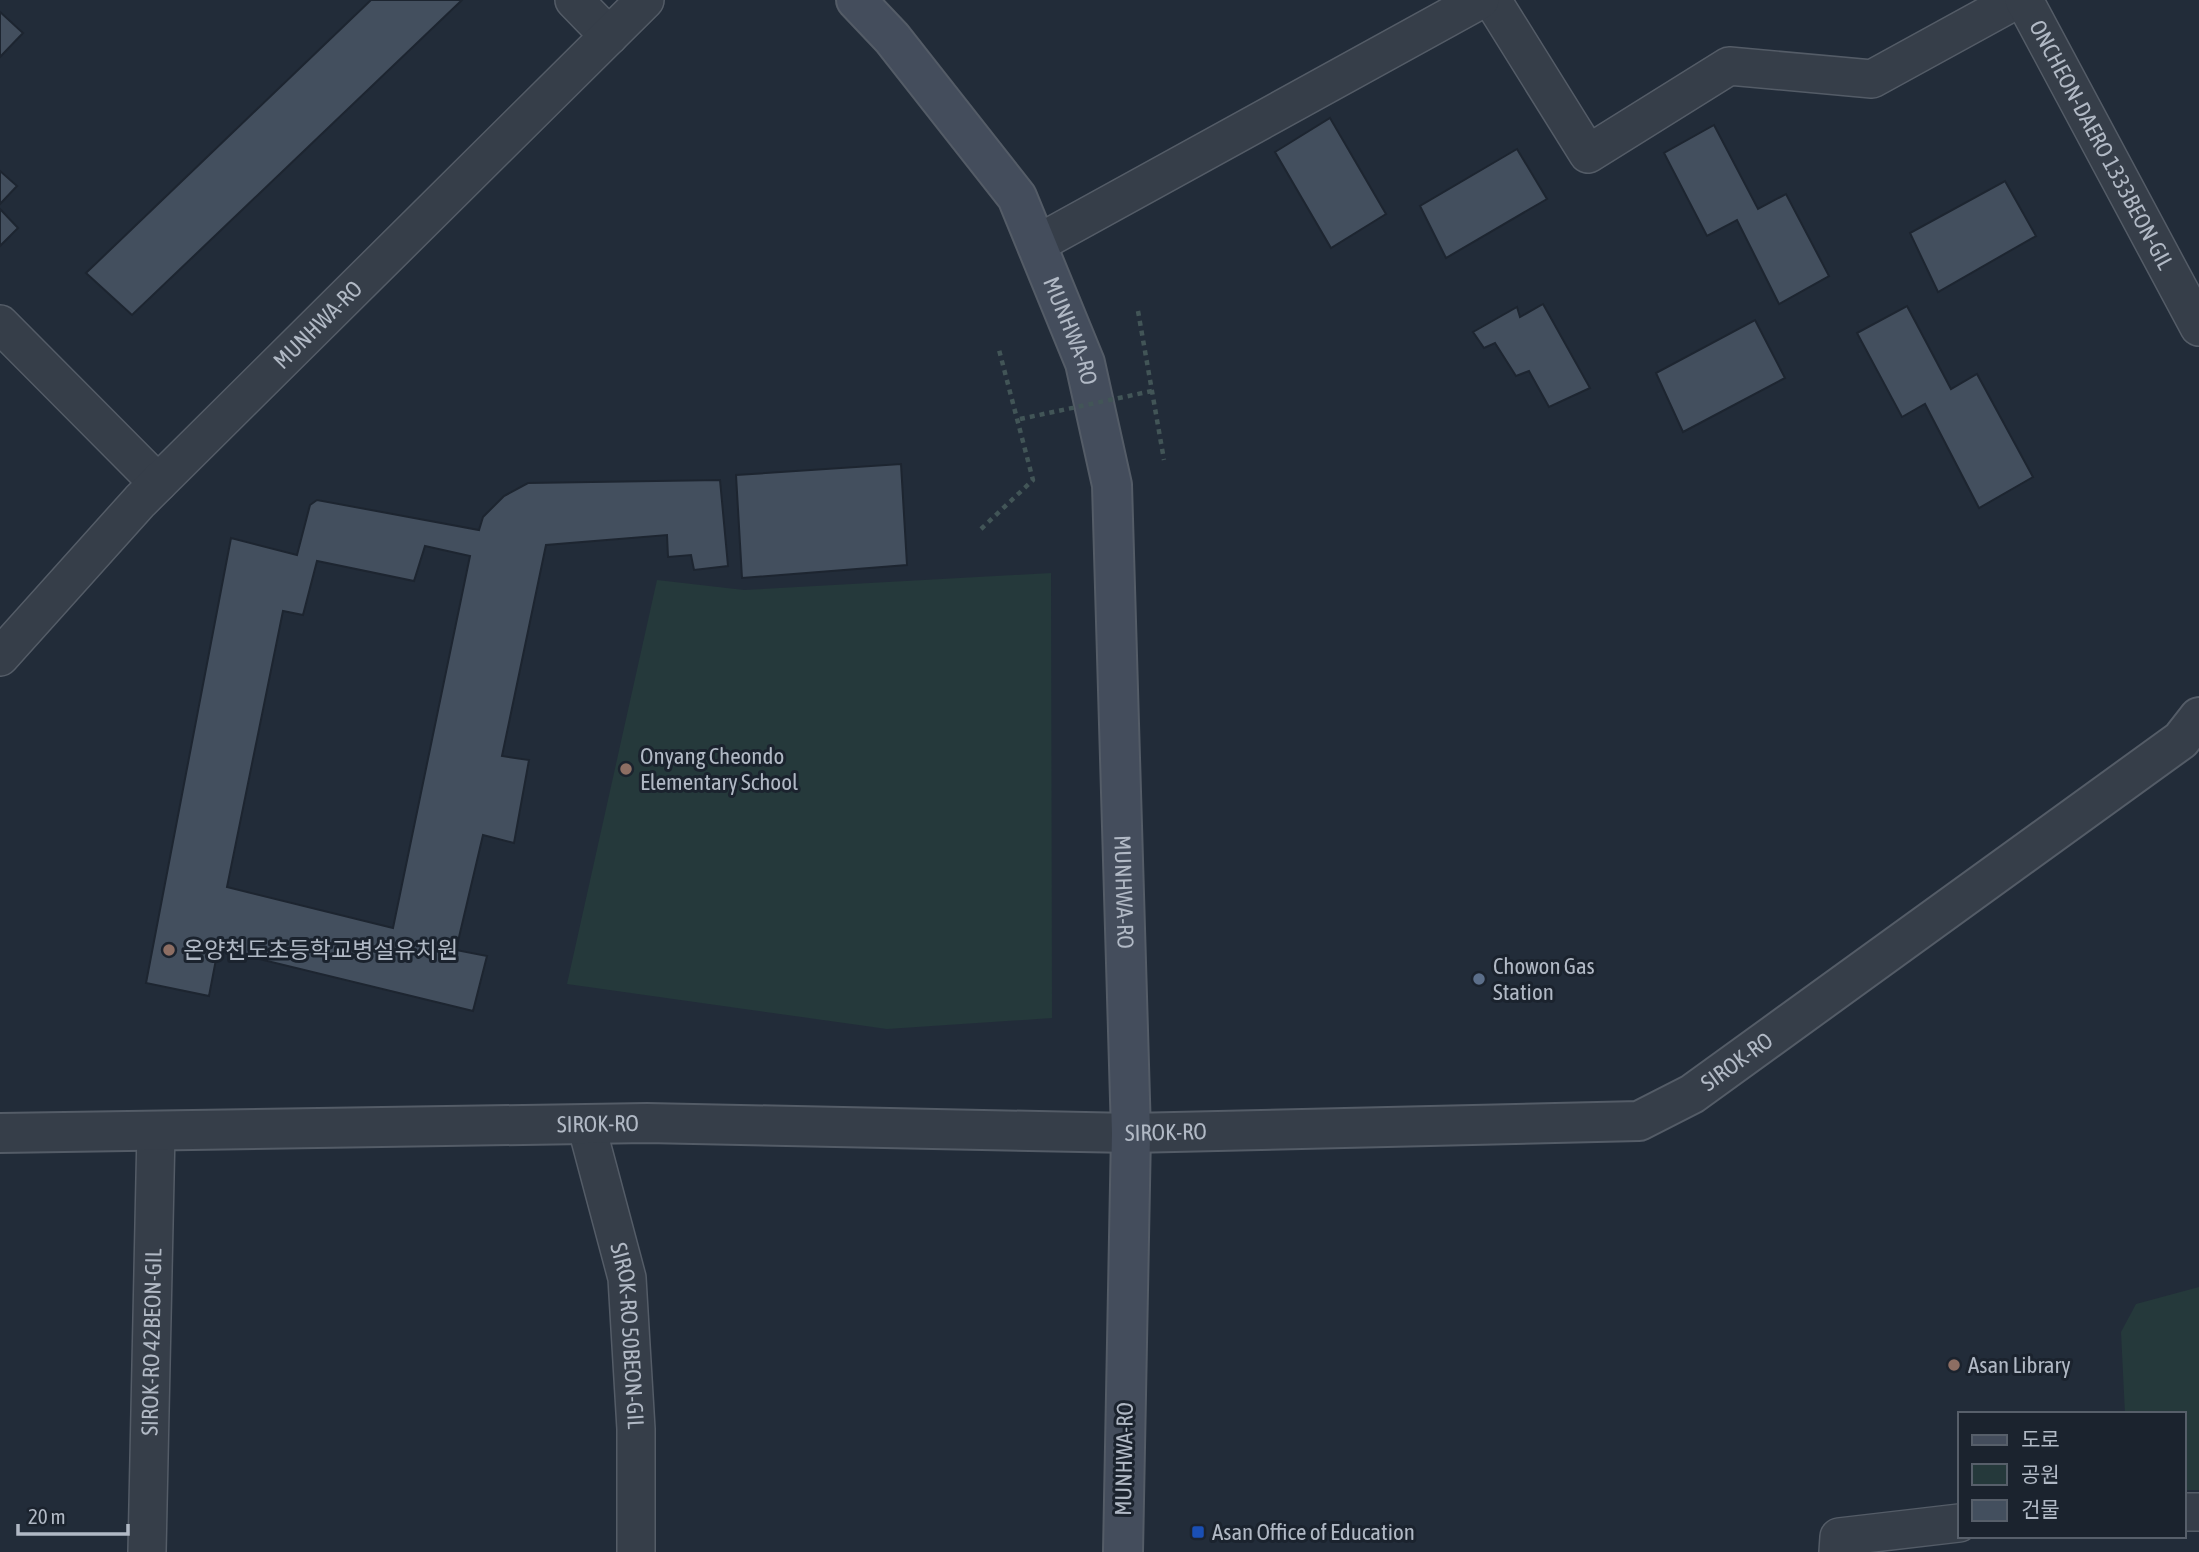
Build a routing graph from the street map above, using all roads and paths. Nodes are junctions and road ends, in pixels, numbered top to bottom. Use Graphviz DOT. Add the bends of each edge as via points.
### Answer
graph roads {
  1 [pos="574,0"];
  2 [pos="645,0"];
  3 [pos="856,0"];
  4 [pos="1480,0"];
  5 [pos="1492,0"];
  6 [pos="2015,0"];
  7 [pos="2024,0"];
  8 [pos="609,36"];
  9 [pos="1037,244"];
  10 [pos="1138,311"];
  11 [pos="0,324"];
  12 [pos="2199,327"];
  13 [pos="998,346"];
  14 [pos="1152,391"];
  15 [pos="1020,419"];
  16 [pos="1164,460"];
  17 [pos="158,484"];
  18 [pos="981,529"];
  19 [pos="0,657"];
  20 [pos="2199,717"];
  21 [pos="586,1124"];
  22 [pos="156,1130"];
  23 [pos="0,1133"];
  24 [pos="1131,1133"];
  25 [pos="1958,1523"];
  26 [pos="147,1552"];
  27 [pos="636,1552"];
  28 [pos="1123,1552"];
  29 [pos="1838,1552"];
  1 -- 8 [label="street"];
  2 -- 8 [label="street, MUNHWA-RO"];
  3 -- 9 [label="main road, MUNHWA-RO" via="892,38 1017,197"];
  4 -- 9 [label="street"];
  5 -- 6 [label="street" via="1587,154 1729,66 1872,79"];
  7 -- 12 [label="street, ONCHEON-DAERO 1333BEON-GIL"];
  8 -- 17 [label="street, MUNHWA-RO"];
  9 -- 24 [label="main road, MUNHWA-RO" via="1085,363 1112,485"];
  10 -- 14 [label="path"];
  11 -- 17 [label="street"];
  13 -- 15 [label="path"];
  14 -- 15 [label="path, bridge"];
  14 -- 16 [label="path"];
  15 -- 18 [label="path" via="1033,480"];
  17 -- 19 [label="street, MUNHWA-RO"];
  20 -- 24 [label="street, SIROK-RO" via="2180,740 1703,1086 1639,1121"];
  21 -- 22 [label="street, SIROK-RO"];
  21 -- 24 [label="street, SIROK-RO"];
  21 -- 27 [label="street, SIROK-RO 50BEON-GIL" via="627,1278 636,1429"];
  22 -- 23 [label="street, SIROK-RO"];
  22 -- 26 [label="street, SIROK-RO 42BEON-GIL"];
  24 -- 28 [label="main road, MUNHWA-RO"];
  25 -- 29 [label="street" via="1839,1537"];
}
